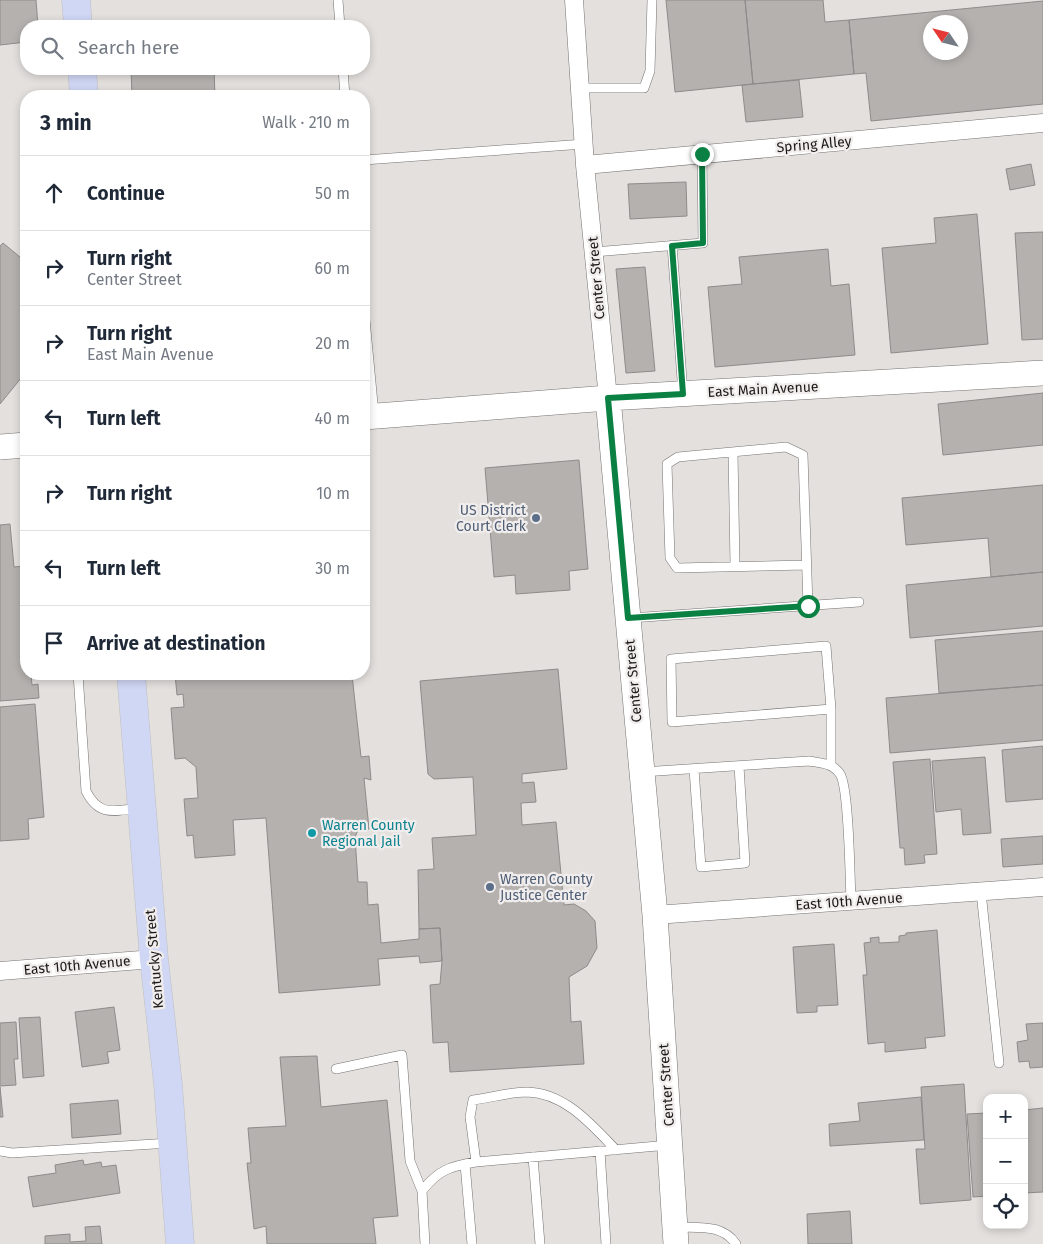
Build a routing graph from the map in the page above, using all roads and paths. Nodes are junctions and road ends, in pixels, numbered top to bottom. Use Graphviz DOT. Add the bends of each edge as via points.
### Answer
graph roads {
  1 [pos="76,0"];
  2 [pos="338,0"];
  3 [pos="574,0"];
  4 [pos="652,0"];
  5 [pos="78,20"];
  6 [pos="340,20"];
  7 [pos="82,75"];
  8 [pos="343,75"];
  9 [pos="580,88"];
  10 [pos="84,90"];
  11 [pos="345,90"];
  12 [pos="1043,123"];
  13 [pos="584,144"];
  14 [pos="702,154"];
  15 [pos="370,160"];
  16 [pos="585,165"];
  17 [pos="672,246"];
  18 [pos="594,252"];
  19 [pos="1043,373"];
  20 [pos="683,394"];
  21 [pos="608,398"];
  22 [pos="370,417"];
  23 [pos="20,445"];
  24 [pos="0,447"];
  25 [pos="733,452"];
  26 [pos="806,565"];
  27 [pos="735,566"];
  28 [pos="859,602"];
  29 [pos="808,606"];
  30 [pos="628,618"];
  31 [pos="78,680"];
  32 [pos="131,680"];
  33 [pos="831,709"];
  34 [pos="739,766"];
  35 [pos="831,766"];
  36 [pos="694,769"];
  37 [pos="642,772"];
  38 [pos="142,808"];
  39 [pos="1043,887"];
  40 [pos="980,892"];
  41 [pos="851,901"];
  42 [pos="655,915"];
  43 [pos="154,959"];
  44 [pos="0,972"];
  45 [pos="999,1063"];
  46 [pos="336,1069"];
  47 [pos="172,1143"];
  48 [pos="670,1145"];
  49 [pos="616,1150"];
  50 [pos="0,1151"];
  51 [pos="600,1151"];
  52 [pos="532,1157"];
  53 [pos="476,1162"];
  54 [pos="465,1164"];
  55 [pos="422,1191"];
  56 [pos="675,1235"];
  57 [pos="180,1244"];
  58 [pos="425,1244"];
  59 [pos="472,1244"];
  60 [pos="540,1244"];
  61 [pos="606,1244"];
  62 [pos="736,1244"];
  1 -- 5 [label="main road"];
  2 -- 6 [label="lane"];
  3 -- 9 [label="street, Center Street"];
  4 -- 9 [label="lane" via="650,71 644,88"];
  7 -- 10 [label="main road"];
  8 -- 11 [label="lane"];
  9 -- 13 [label="street, Center Street"];
  12 -- 14 [label="street, Spring Alley"];
  13 -- 15 [label="lane"];
  13 -- 16 [label="street, Center Street"];
  14 -- 16 [label="street, Spring Alley"];
  14 -- 17 [label="lane" via="703,243"];
  16 -- 18 [label="street, Center Street"];
  17 -- 18 [label="lane"];
  17 -- 20 [label="lane"];
  18 -- 21 [label="street, Center Street"];
  19 -- 20 [label="street, East Main Avenue"];
  20 -- 21 [label="street, East Main Avenue"];
  21 -- 22 [label="street, East Main Avenue"];
  21 -- 30 [label="street, Center Street"];
  23 -- 24 [label="street"];
  25 -- 26 [label="lane" via="786,447 803,455"];
  25 -- 27 [label="lane"];
  25 -- 27 [label="lane" via="678,457 667,464 670,558 677,568"];
  26 -- 27 [label="lane"];
  26 -- 29 [label="lane"];
  28 -- 29 [label="lane"];
  29 -- 30 [label="lane"];
  30 -- 37 [label="street, Center Street"];
  31 -- 38 [label="lane" via="86,791 92,803 106,810"];
  32 -- 38 [label="main road, Kentucky Street"];
  33 -- 33 [label="lane" via="826,646 671,659 672,722"];
  33 -- 35 [label="lane"];
  34 -- 35 [label="lane" via="809,761"];
  34 -- 36 [label="lane"];
  34 -- 36 [label="lane" via="745,863 701,867"];
  35 -- 41 [label="lane" via="840,774 845,801"];
  36 -- 37 [label="lane"];
  37 -- 42 [label="street, Center Street"];
  38 -- 43 [label="main road, Kentucky Street"];
  39 -- 40 [label="street, East 10th Avenue"];
  40 -- 41 [label="street, East 10th Avenue"];
  40 -- 45 [label="lane"];
  41 -- 42 [label="street, East 10th Avenue"];
  42 -- 48 [label="street, Center Street"];
  43 -- 44 [label="street, East 10th Avenue"];
  43 -- 47 [label="main road, Kentucky Street"];
  46 -- 55 [label="lane" via="402,1055 410,1161"];
  47 -- 50 [label="lane" via="12,1153"];
  47 -- 57 [label="main road, Kentucky Street"];
  48 -- 49 [label="lane"];
  48 -- 56 [label="street, Center Street"];
  49 -- 51 [label="lane"];
  49 -- 53 [label="lane" via="587,1119 557,1098 527,1092 473,1100 470,1117"];
  51 -- 52 [label="lane"];
  51 -- 61 [label="lane"];
  52 -- 53 [label="lane"];
  52 -- 60 [label="lane"];
  53 -- 54 [label="lane"];
  54 -- 55 [label="lane" via="433,1176"];
  54 -- 59 [label="lane"];
  55 -- 58 [label="lane"];
  56 -- 62 [label="lane" via="720,1229"];
}
